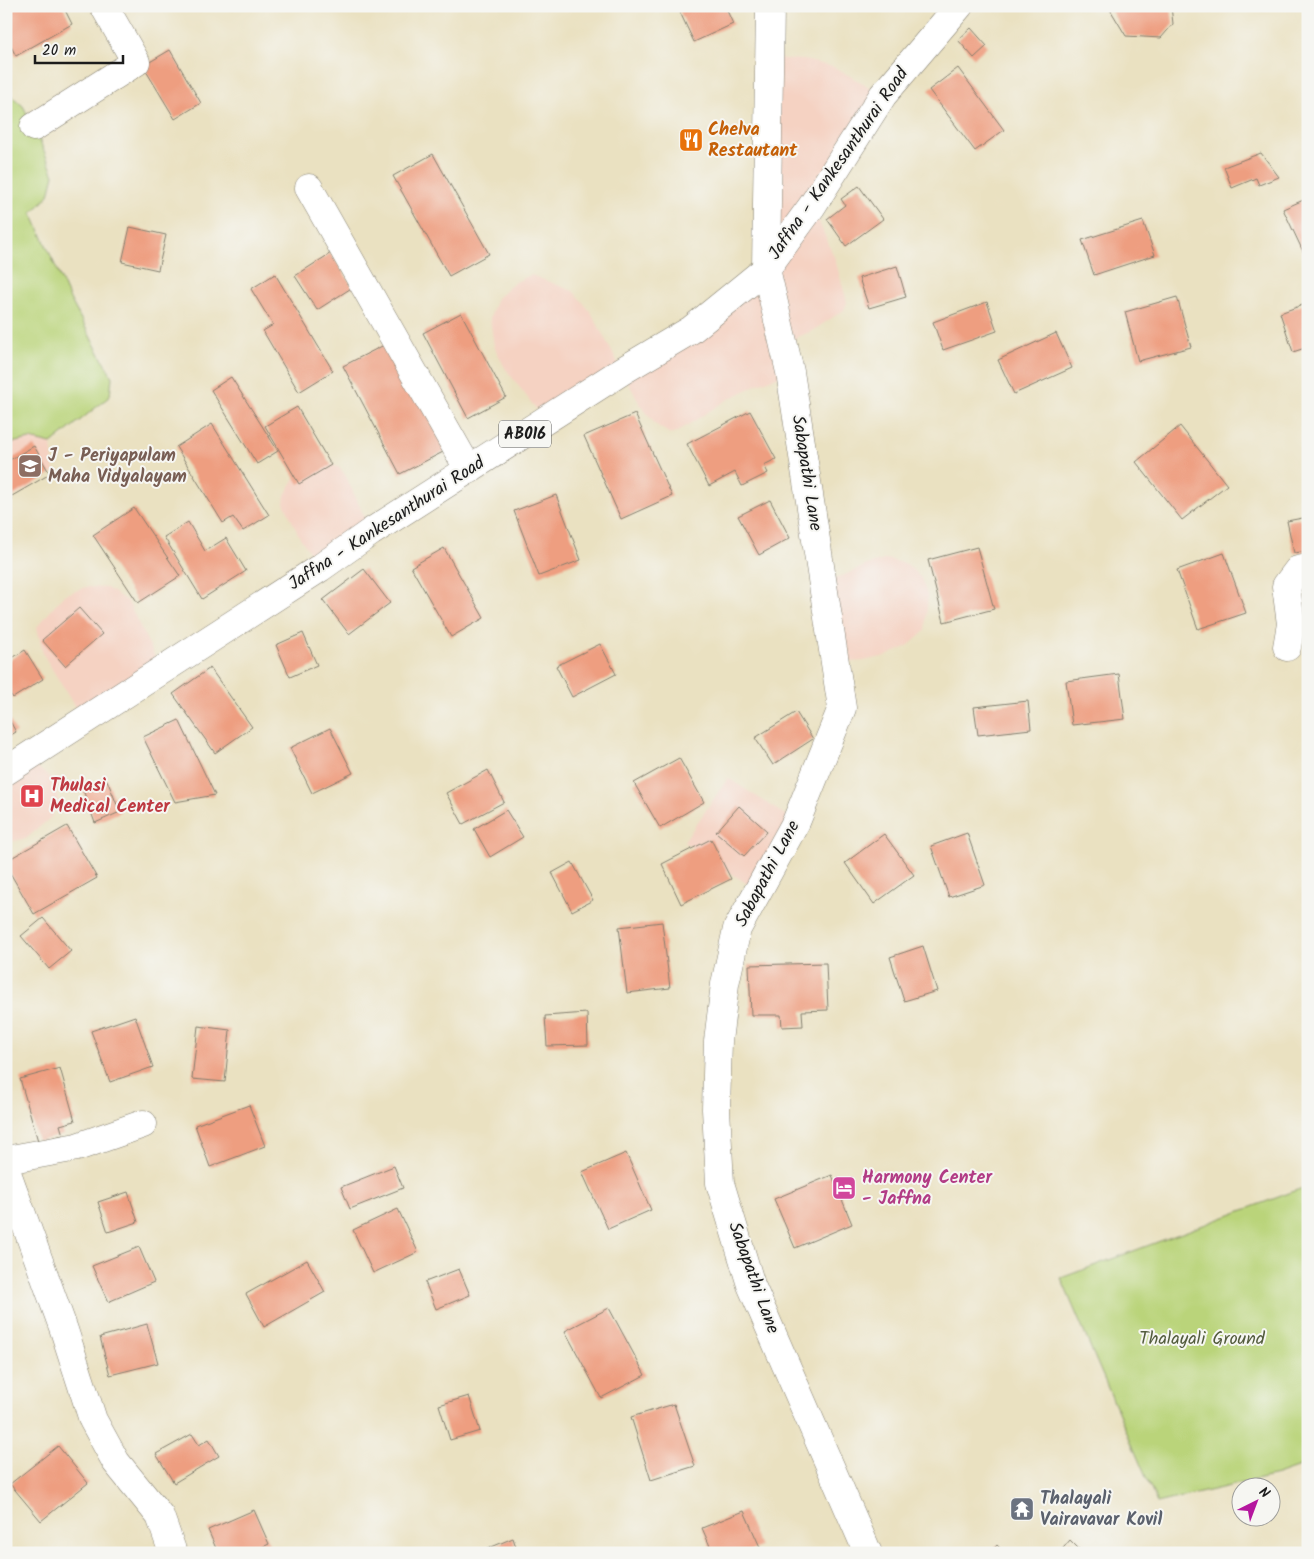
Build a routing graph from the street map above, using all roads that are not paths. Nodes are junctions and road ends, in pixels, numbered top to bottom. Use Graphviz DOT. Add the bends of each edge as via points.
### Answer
graph roads {
  1 [pos="104,6"];
  2 [pos="770,6"];
  3 [pos="959,6"];
  4 [pos="34,127"];
  5 [pos="309,188"];
  6 [pos="766,268"];
  7 [pos="469,470"];
  8 [pos="1308,568"];
  9 [pos="1287,647"];
  10 [pos="6,771"];
  11 [pos="143,1124"];
  12 [pos="6,1160"];
  13 [pos="6,1170"];
  14 [pos="172,1553"];
  15 [pos="868,1553"];
  1 -- 4 [label="street" via="136,62"];
  2 -- 6 [label="street, Sabapathi Lane"];
  3 -- 6 [label="street, Jaffna - Kankesanthurai Road / AB016" via="884,95 812,206"];
  5 -- 7 [label="street"];
  6 -- 7 [label="street, Jaffna - Kankesanthurai Road / AB016" via="691,330"];
  6 -- 15 [label="street, Sabapathi Lane" via="790,372 842,708 796,822 738,929 718,1041 716,1109 720,1183 751,1286"];
  7 -- 10 [label="street, Jaffna - Kankesanthurai Road / AB016"];
  8 -- 9 [label="street" via="1298,570 1286,586 1291,624"];
  11 -- 12 [label="street" via="77,1147"];
  13 -- 14 [label="street" via="93,1420 116,1462 160,1516"];
}
